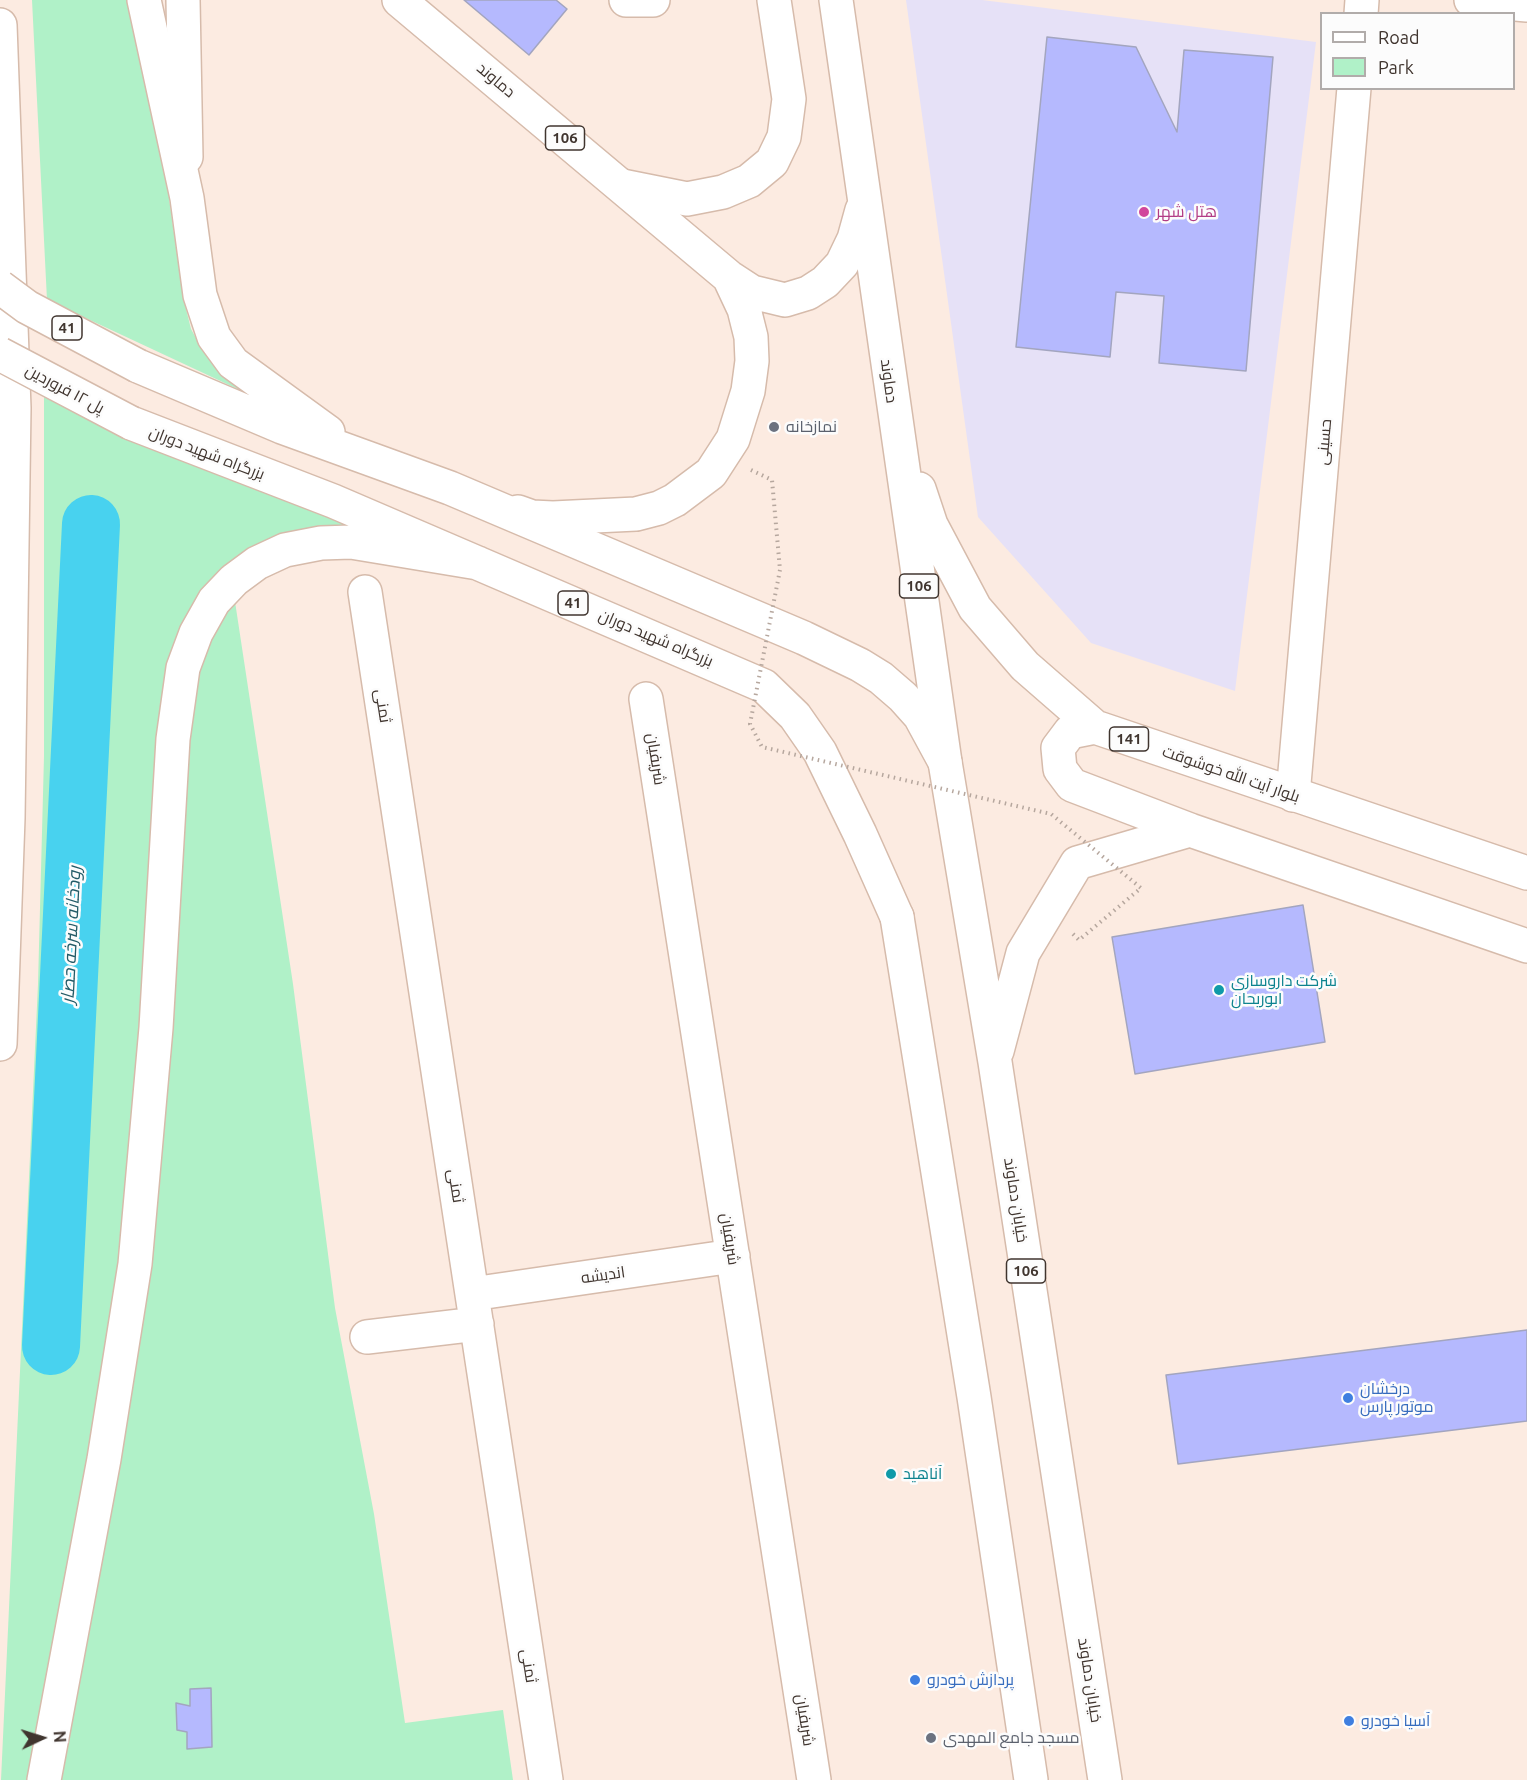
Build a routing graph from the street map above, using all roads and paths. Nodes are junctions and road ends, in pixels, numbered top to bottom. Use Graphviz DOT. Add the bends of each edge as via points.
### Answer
graph roads {
  1 [pos="144,0"];
  2 [pos="183,0"];
  3 [pos="399,0"];
  4 [pos="627,0"];
  5 [pos="652,0"];
  6 [pos="774,0"];
  7 [pos="836,0"];
  8 [pos="1471,0"];
  9 [pos="1527,5"];
  10 [pos="0,25"];
  11 [pos="1354,90"];
  12 [pos="622,186"];
  13 [pos="187,198"];
  14 [pos="864,203"];
  15 [pos="729,277"];
  16 [pos="0,287"];
  17 [pos="0,354"];
  18 [pos="893,410"];
  19 [pos="131,423"];
  20 [pos="363,458"];
  21 [pos="772,480"];
  22 [pos="450,488"];
  23 [pos="478,563"];
  24 [pos="365,592"];
  25 [pos="646,699"];
  26 [pos="1095,727"];
  27 [pos="945,762"];
  28 [pos="1293,795"];
  29 [pos="1190,830"];
  30 [pos="1527,873"];
  31 [pos="1079,940"];
  32 [pos="1527,946"];
  33 [pos="0,1044"];
  34 [pos="995,1062"];
  35 [pos="733,1256"];
  36 [pos="475,1309"];
  37 [pos="367,1337"];
  38 [pos="44,1780"];
  39 [pos="546,1780"];
  40 [pos="814,1780"];
  41 [pos="1031,1780"];
  42 [pos="1105,1780"];
  1 -- 13 [label="main road"];
  2 -- 13 [label="main road"];
  3 -- 12 [label="main road, دماوند / 106"];
  4 -- 5 [label="main road"];
  6 -- 12 [label="main road" via="789,99 784,136 772,162 749,182 687,199"];
  7 -- 14 [label="main road, دماوند / 106"];
  8 -- 9 [label="main road"];
  10 -- 33 [label="main road" via="14,408 8,818"];
  11 -- 28 [label="main road, حسینی"];
  12 -- 15 [label="main road, دماوند / 106"];
  13 -- 20 [label="main road" via="200,295 214,336 233,363"];
  14 -- 15 [label="main road, دماوند" via="842,264 808,293 785,300 768,297"];
  14 -- 18 [label="main road, دماوند / 106"];
  15 -- 22 [label="main road" via="744,309 751,337 748,391 724,457 694,488 659,508 582,518 532,517"];
  16 -- 20 [label="main road, 41, bridge" via="27,307 138,366"];
  17 -- 19 [label="main road, پل ۱۲ فروردین / 41, bridge"];
  18 -- 26 [label="main road, بلوار آیت الله خوشوقت / 141" via="931,525 975,608 1025,666"];
  18 -- 27 [label="main road, دماوند / 106"];
  19 -- 23 [label="main road, بزرگراه شهید دوران / 41" via="333,501"];
  20 -- 22 [label="main road, 41"];
  21 -- 31 [label="path, bridge" via="780,570 750,724 762,747 1051,814 1141,888"];
  22 -- 27 [label="main road, 41" via="860,665 881,678 920,716"];
  23 -- 38 [label="main road" via="351,542 285,550 257,563 214,601 183,668 172,739 156,1029 135,1264 104,1459"];
  23 -- 41 [label="main road, بزرگراه شهید دوران / 41" via="764,686 795,716 819,752 860,834 897,917"];
  24 -- 36 [label="main road, ثمنی"];
  25 -- 35 [label="main road, شریفیان"];
  26 -- 28 [label="main road, بلوار آیت الله خوشوقت / 141"];
  26 -- 29 [label="main road" via="1070,732 1058,748 1060,769 1072,785"];
  27 -- 34 [label="main road, خیابان دماوند / 106"];
  28 -- 30 [label="main road, بلوار آیت الله خوشوقت / 141"];
  29 -- 32 [label="main road"];
  29 -- 34 [label="main road" via="1077,862 1023,953"];
  34 -- 42 [label="main road, خیابان دماوند / 106"];
  35 -- 36 [label="main road, اندیشه"];
  35 -- 40 [label="main road, شریفیان"];
  36 -- 37 [label="main road, اندیشه"];
  36 -- 39 [label="main road, ثمنی"];
}
